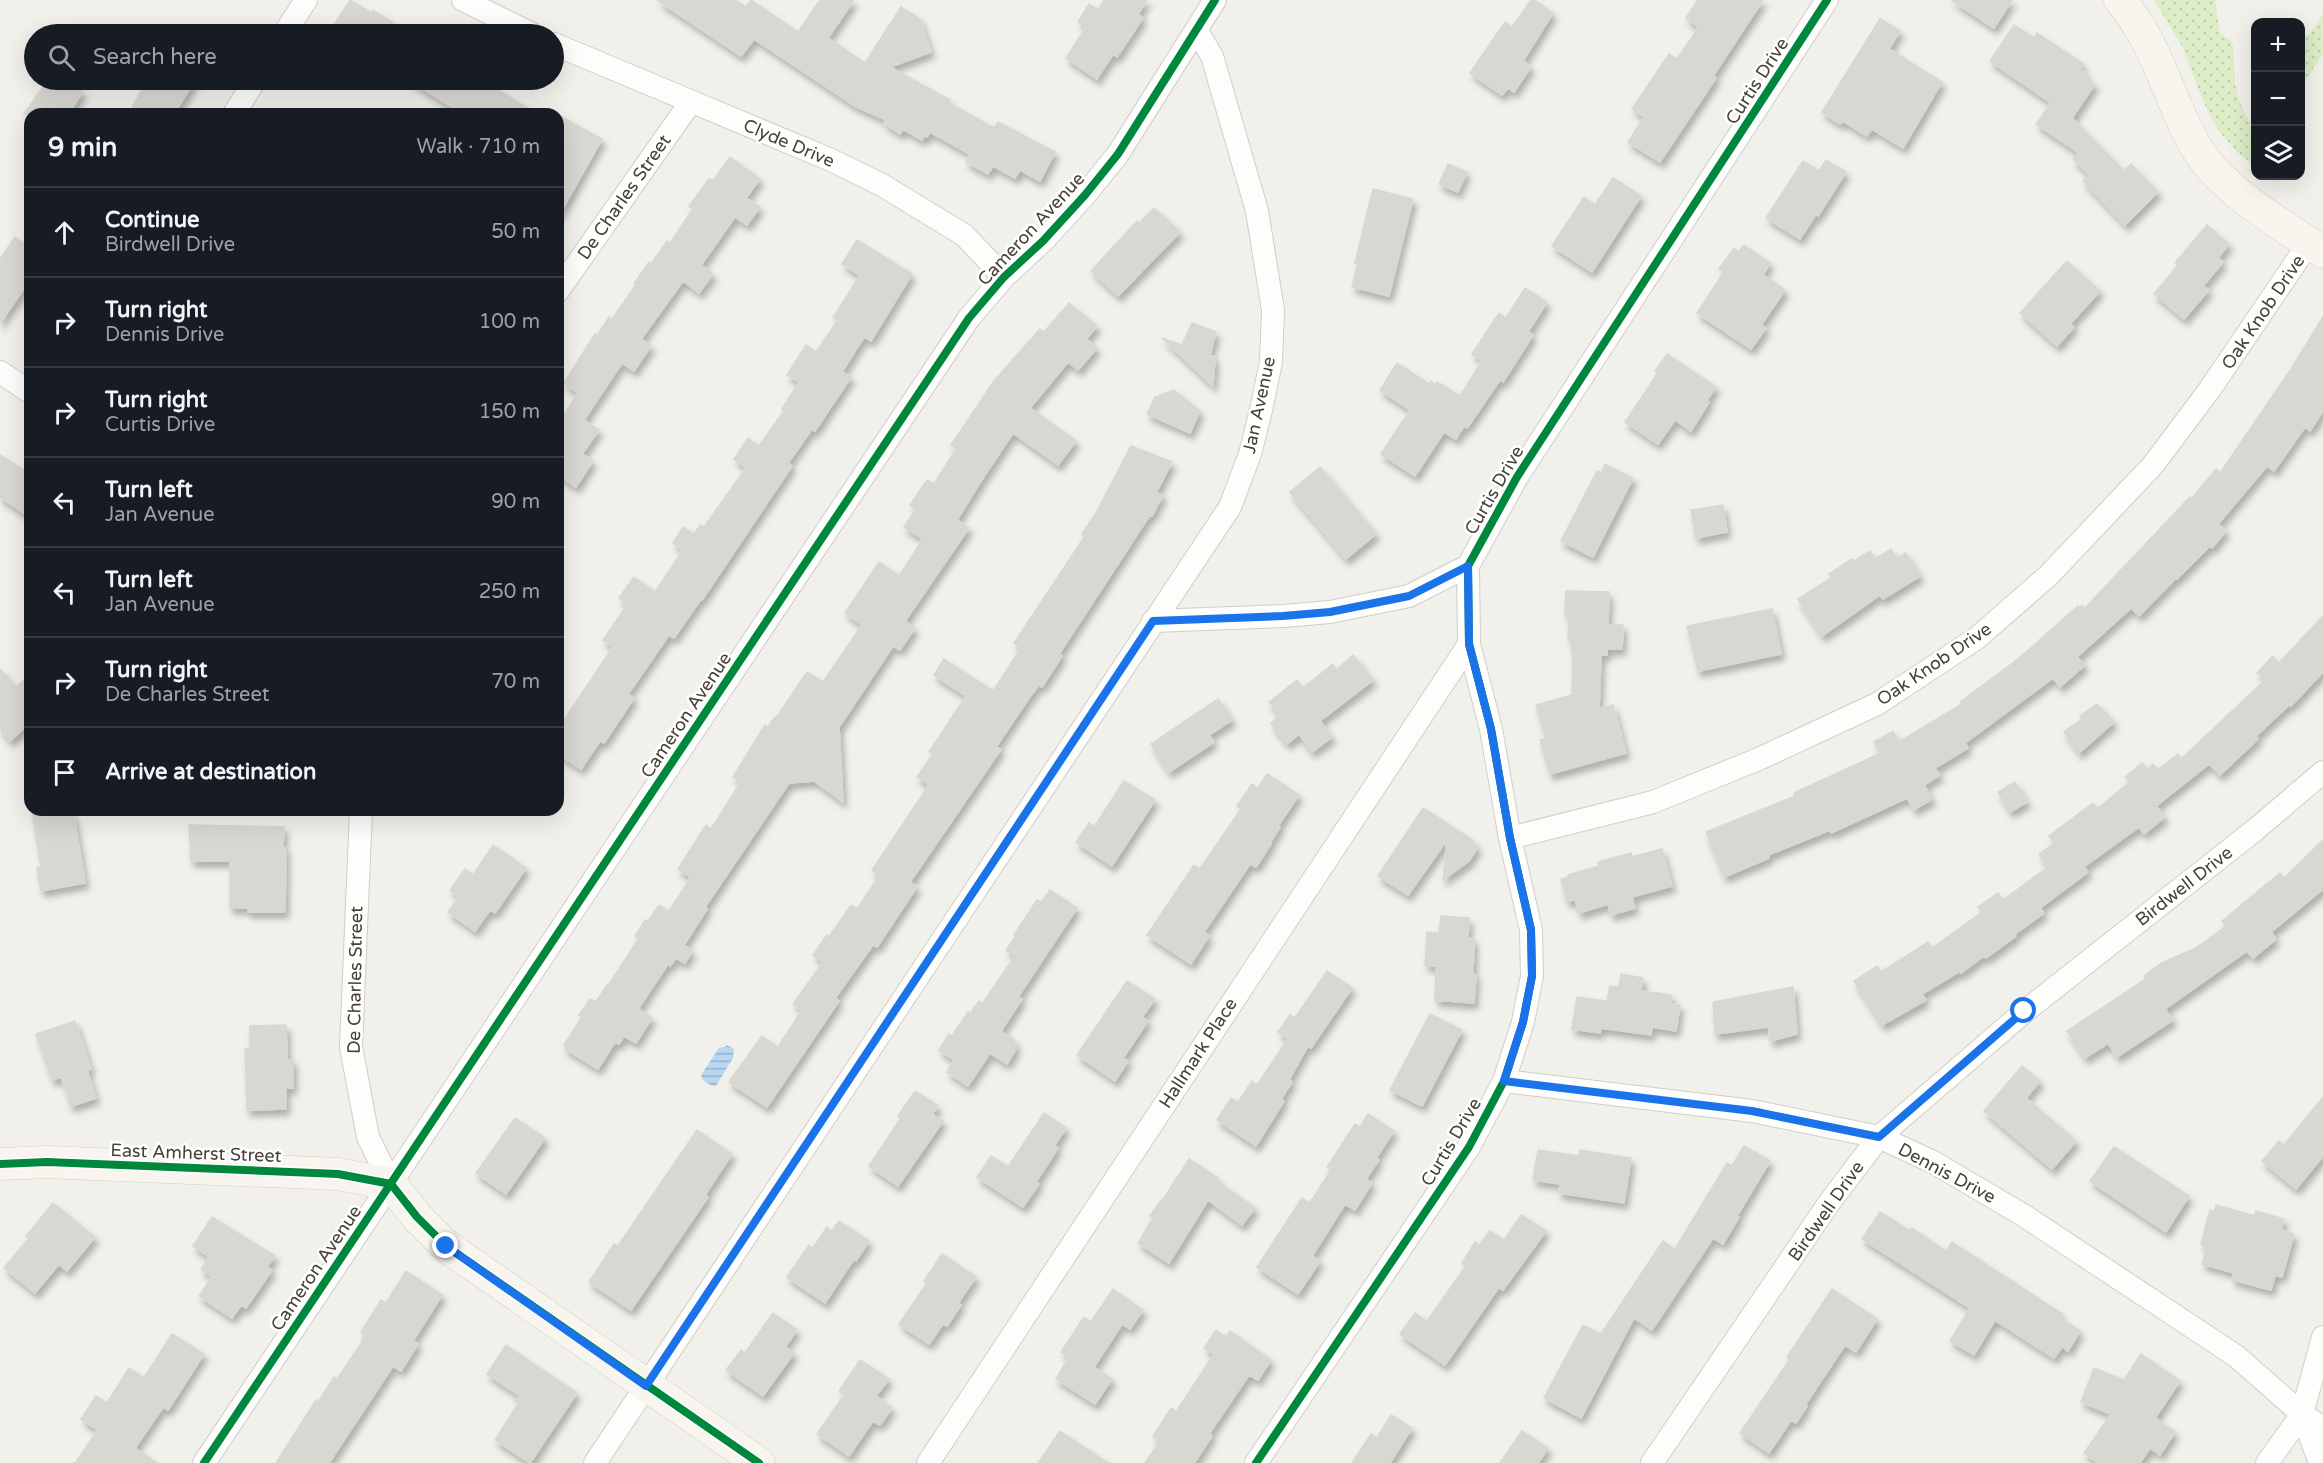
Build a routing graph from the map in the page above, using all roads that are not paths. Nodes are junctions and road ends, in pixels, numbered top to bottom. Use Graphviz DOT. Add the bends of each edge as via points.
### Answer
graph roads {
  1 [pos="306,0"];
  2 [pos="463,0"];
  3 [pos="1215,0"];
  4 [pos="1827,0"];
  5 [pos="2120,0"];
  6 [pos="290,24"];
  7 [pos="512,24"];
  8 [pos="1196,30"];
  9 [pos="564,49"];
  10 [pos="249,90"];
  11 [pos="690,103"];
  12 [pos="238,108"];
  13 [pos="2316,247"];
  14 [pos="1004,277"];
  15 [pos="564,282"];
  16 [pos="0,372"];
  17 [pos="24,388"];
  18 [pos="1468,566"];
  19 [pos="1153,621"];
  20 [pos="1469,644"];
  21 [pos="2323,772"];
  22 [pos="361,816"];
  23 [pos="1510,838"];
  24 [pos="1504,1081"];
  25 [pos="1879,1137"];
  26 [pos="0,1164"];
  27 [pos="391,1184"];
  28 [pos="2323,1337"];
  29 [pos="646,1386"];
  30 [pos="2302,1414"];
  31 [pos="2323,1428"];
  32 [pos="204,1463"];
  33 [pos="595,1463"];
  34 [pos="759,1463"];
  35 [pos="928,1463"];
  36 [pos="1256,1463"];
  37 [pos="1652,1463"];
  38 [pos="2267,1463"];
  39 [pos="2320,1463"];
  1 -- 6 [label="street"];
  2 -- 7 [label="street"];
  3 -- 8 [label="street, Cameron Avenue"];
  4 -- 18 [label="street, Curtis Drive" via="1517,477"];
  5 -- 13 [label="street" via="2146,36 2204,159 2239,194"];
  8 -- 14 [label="street, Cameron Avenue" via="1118,154 1043,241"];
  8 -- 19 [label="street, Jan Avenue" via="1212,56 1257,211 1274,310 1271,362 1250,454 1230,507"];
  9 -- 11 [label="street, Clyde Drive"];
  10 -- 12 [label="street"];
  11 -- 14 [label="street, Clyde Drive" via="882,185 964,235"];
  11 -- 15 [label="street, De Charles Street"];
  13 -- 23 [label="street, Oak Knob Drive" via="2153,465 2048,576 1977,638 1877,704 1761,758 1653,802"];
  14 -- 27 [label="street, Cameron Avenue" via="969,318"];
  16 -- 17 [label="street"];
  18 -- 19 [label="street" via="1409,596 1330,612"];
  18 -- 20 [label="street, Curtis Drive"];
  19 -- 29 [label="street, Jan Avenue"];
  20 -- 23 [label="street, Curtis Drive" via="1491,729"];
  20 -- 35 [label="street, Hallmark Place"];
  21 -- 25 [label="street, Birdwell Drive" via="2024,1011"];
  22 -- 27 [label="street, De Charles Street" via="351,1047 368,1137"];
  23 -- 24 [label="street, Curtis Drive" via="1531,930 1532,976 1523,1022"];
  24 -- 25 [label="street, Dennis Drive" via="1752,1111"];
  24 -- 36 [label="street, Curtis Drive" via="1468,1147"];
  25 -- 30 [label="street, Dennis Drive" via="1933,1162 2023,1215 2236,1356"];
  25 -- 37 [label="street, Birdwell Drive" via="1829,1203"];
  26 -- 27 [label="street, East Amherst Street" via="47,1162 326,1174"];
  27 -- 29 [label="street, De Charles Street" via="446,1246"];
  27 -- 32 [label="street, Cameron Avenue"];
  28 -- 30 [label="street"];
  29 -- 33 [label="street, Jan Avenue"];
  29 -- 34 [label="street, De Charles Street"];
  30 -- 31 [label="street, Dennis Drive"];
  30 -- 38 [label="street"];
  30 -- 39 [label="street"];
}
